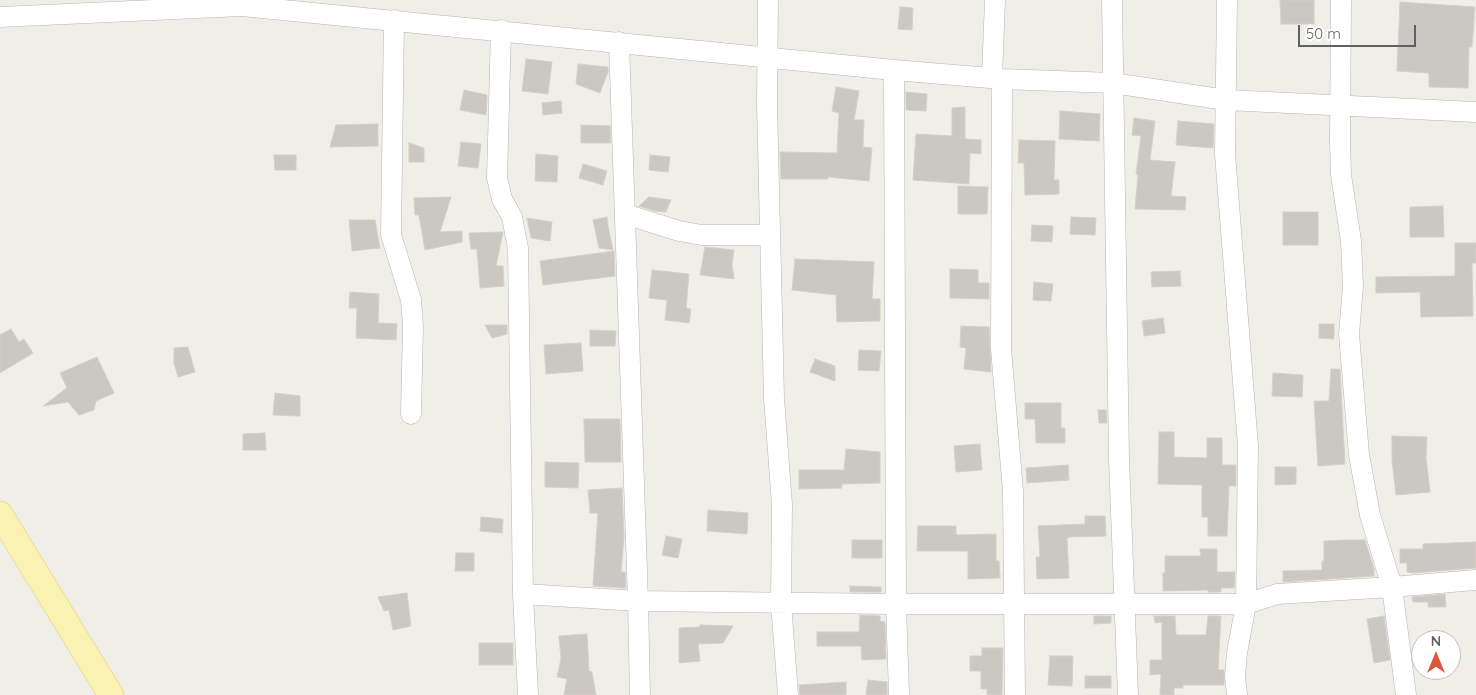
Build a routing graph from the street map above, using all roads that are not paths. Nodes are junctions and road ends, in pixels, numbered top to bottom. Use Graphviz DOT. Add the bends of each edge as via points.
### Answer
graph roads {
  1 [pos="768,0"];
  2 [pos="995,0"];
  3 [pos="1112,0"];
  4 [pos="1227,0"];
  5 [pos="1341,0"];
  6 [pos="242,3"];
  7 [pos="0,17"];
  8 [pos="394,20"];
  9 [pos="501,30"];
  10 [pos="619,42"];
  11 [pos="768,57"];
  12 [pos="894,70"];
  13 [pos="997,78"];
  14 [pos="1113,82"];
  15 [pos="1226,100"];
  16 [pos="1339,106"];
  17 [pos="1476,112"];
  18 [pos="625,214"];
  19 [pos="770,235"];
  20 [pos="411,414"];
  21 [pos="0,514"];
  22 [pos="1476,580"];
  23 [pos="1392,588"];
  24 [pos="523,594"];
  25 [pos="638,601"];
  26 [pos="781,603"];
  27 [pos="896,604"];
  28 [pos="1014,604"];
  29 [pos="1246,604"];
  30 [pos="1126,605"];
  31 [pos="112,695"];
  32 [pos="528,695"];
  33 [pos="640,695"];
  34 [pos="788,695"];
  35 [pos="900,695"];
  36 [pos="1015,695"];
  37 [pos="1128,695"];
  38 [pos="1237,695"];
  39 [pos="1406,695"];
  1 -- 11 [label="street"];
  2 -- 13 [label="street"];
  3 -- 14 [label="street"];
  4 -- 15 [label="street"];
  5 -- 16 [label="street"];
  6 -- 7 [label="street"];
  6 -- 8 [label="street"];
  8 -- 9 [label="street"];
  8 -- 20 [label="street" via="391,236 411,300"];
  9 -- 10 [label="street"];
  9 -- 24 [label="street" via="497,178 502,199 512,217 518,248"];
  10 -- 11 [label="street"];
  10 -- 18 [label="street"];
  11 -- 12 [label="street"];
  11 -- 19 [label="street"];
  12 -- 13 [label="street"];
  12 -- 27 [label="street"];
  13 -- 14 [label="street"];
  13 -- 28 [label="street" via="1001,349 1013,490"];
  14 -- 15 [label="street"];
  14 -- 30 [label="street" via="1119,459"];
  15 -- 16 [label="street"];
  15 -- 29 [label="street" via="1225,154 1248,446"];
  16 -- 17 [label="street"];
  16 -- 23 [label="street" via="1341,175 1351,241 1353,277 1349,334 1359,455 1370,515"];
  18 -- 19 [label="street" via="702,236"];
  18 -- 25 [label="street"];
  19 -- 26 [label="street" via="774,398 782,505"];
  21 -- 31 [label="main road"];
  22 -- 23 [label="street"];
  23 -- 29 [label="street" via="1277,594"];
  23 -- 39 [label="street"];
  24 -- 25 [label="street"];
  24 -- 32 [label="street"];
  25 -- 26 [label="street"];
  25 -- 33 [label="street"];
  26 -- 27 [label="street"];
  26 -- 34 [label="street"];
  27 -- 28 [label="street"];
  27 -- 35 [label="street"];
  28 -- 30 [label="street"];
  28 -- 36 [label="street"];
  29 -- 30 [label="street"];
  29 -- 38 [label="street" via="1237,653"];
  30 -- 37 [label="street"];
}
